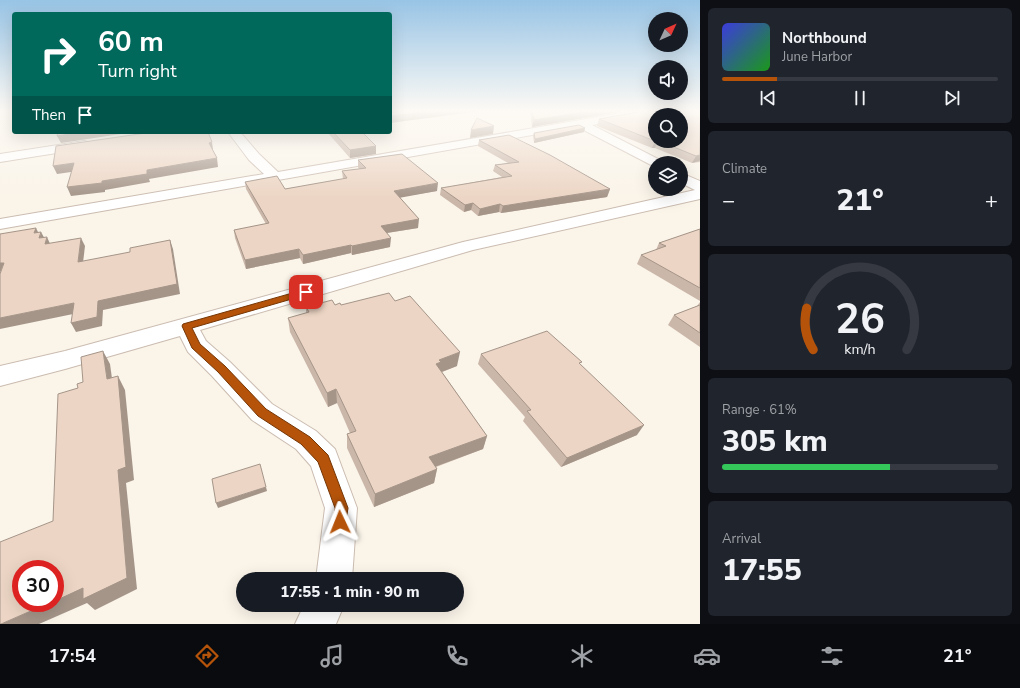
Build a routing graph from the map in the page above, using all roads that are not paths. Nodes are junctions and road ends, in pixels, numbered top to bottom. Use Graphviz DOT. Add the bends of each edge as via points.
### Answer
graph roads {
  1 [pos="240,140"];
  2 [pos="486,140"];
  3 [pos="612,140"];
  4 [pos="100,143"];
  5 [pos="0,158"];
  6 [pos="648,159"];
  7 [pos="275,176"];
  8 [pos="688,181"];
  9 [pos="700,187"];
  10 [pos="700,194"];
  11 [pos="0,224"];
  12 [pos="187,326"];
  13 [pos="0,376"];
  14 [pos="335,572"];
  15 [pos="321,612"];
  16 [pos="315,624"];
  1 -- 7 [label="street"];
  2 -- 7 [label="street"];
  3 -- 6 [label="street"];
  4 -- 5 [label="street"];
  7 -- 11 [label="street"];
  8 -- 9 [label="street"];
  10 -- 12 [label="street" via="469,246"];
  12 -- 13 [label="street"];
  12 -- 14 [label="street" via="196,346 262,412 306,440 324,459 341,508"];
  15 -- 16 [label="street"];
}
